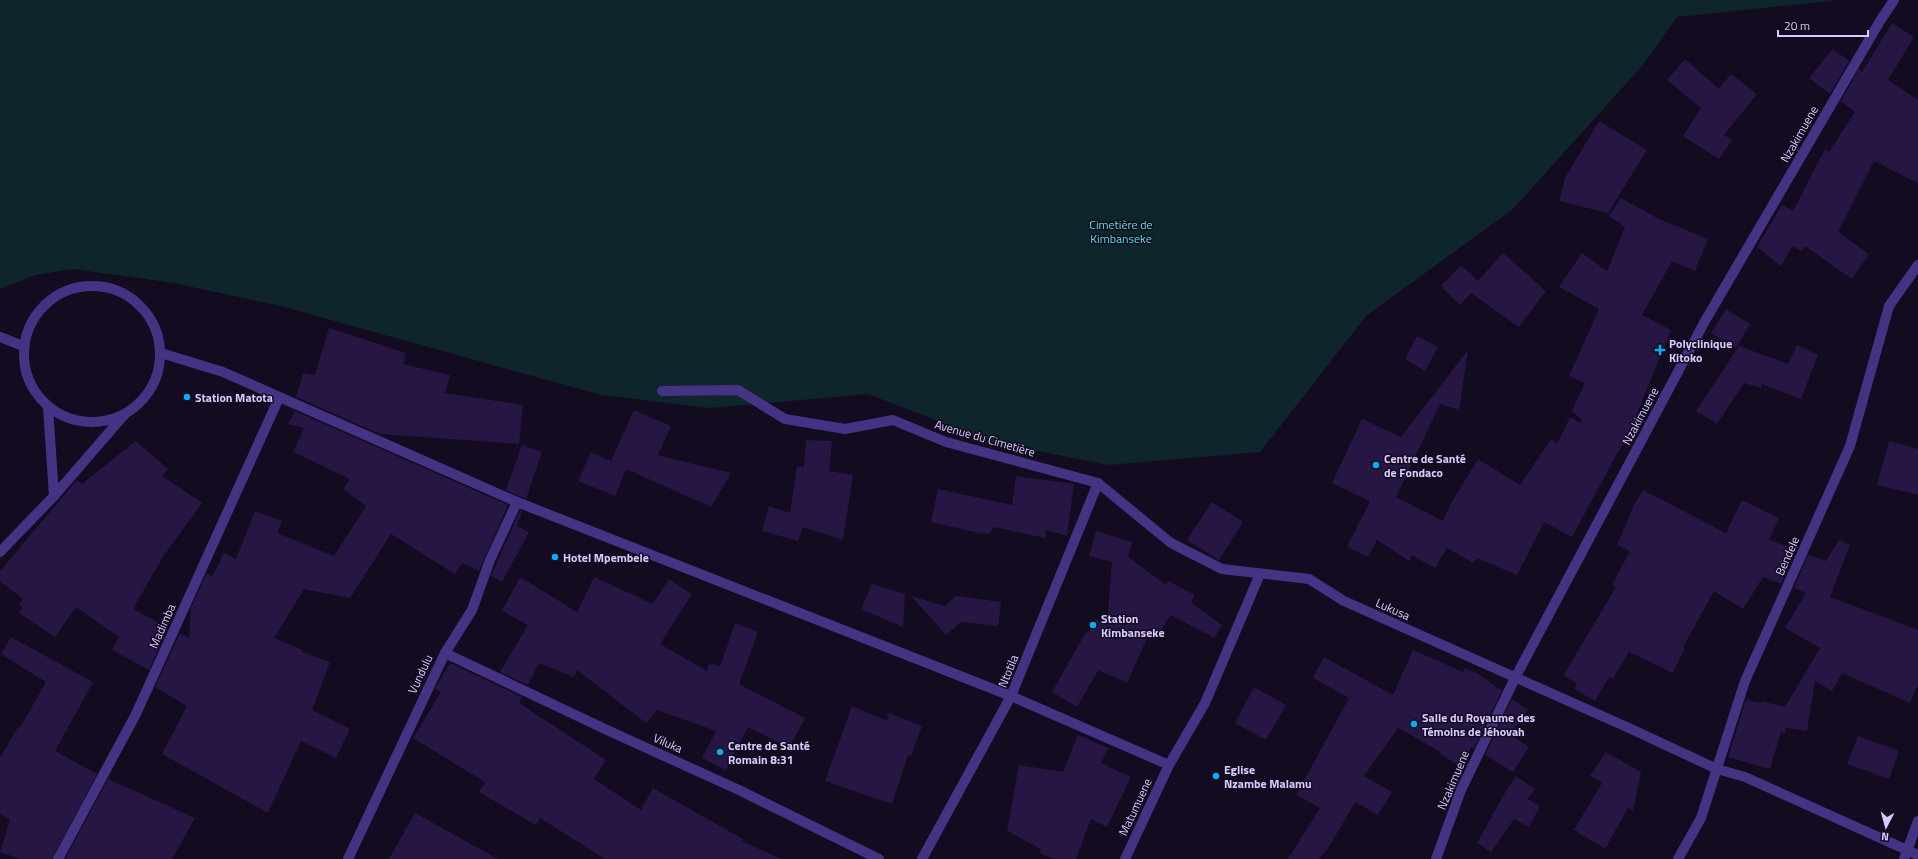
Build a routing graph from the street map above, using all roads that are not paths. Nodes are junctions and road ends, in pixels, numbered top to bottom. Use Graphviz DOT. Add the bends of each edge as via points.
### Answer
graph roads {
  1 [pos="1894,0"];
  2 [pos="1918,265"];
  3 [pos="0,337"];
  4 [pos="23,346"];
  5 [pos="162,353"];
  6 [pos="662,390"];
  7 [pos="279,398"];
  8 [pos="48,407"];
  9 [pos="125,414"];
  10 [pos="1098,483"];
  11 [pos="54,496"];
  12 [pos="517,502"];
  13 [pos="0,552"];
  14 [pos="1260,574"];
  15 [pos="445,653"];
  16 [pos="1515,678"];
  17 [pos="1011,696"];
  18 [pos="1169,765"];
  19 [pos="1717,769"];
  20 [pos="1918,821"];
  21 [pos="1905,855"];
  22 [pos="1918,855"];
  23 [pos="58,859"];
  24 [pos="348,859"];
  25 [pos="879,859"];
  26 [pos="922,859"];
  27 [pos="1125,859"];
  28 [pos="1436,859"];
  29 [pos="1678,859"];
  1 -- 16 [label="street, Nzakimuene" via="1705,321"];
  2 -- 19 [label="street, Bendele" via="1889,306 1850,446 1745,681"];
  3 -- 4 [label="street"];
  4 -- 5 [label="street" via="37,312 65,291 100,285 133,298 155,325"];
  4 -- 8 [label="street" via="28,380"];
  5 -- 7 [label="street" via="223,372"];
  5 -- 9 [label="street" via="150,391"];
  6 -- 10 [label="street, Avenue du Cimetière" via="738,390 785,419 845,429 893,420 946,442"];
  7 -- 12 [label="street"];
  7 -- 23 [label="street, Madimba" via="136,714"];
  8 -- 9 [label="street" via="72,420 99,422"];
  8 -- 11 [label="street"];
  9 -- 11 [label="street"];
  10 -- 14 [label="street, Avenue du Cimetière" via="1171,543 1222,569"];
  10 -- 17 [label="street, Ntotila"];
  11 -- 13 [label="street"];
  12 -- 15 [label="street, Vundulu" via="490,560 472,610"];
  12 -- 17 [label="street"];
  14 -- 16 [label="street, Lukusa" via="1309,579 1344,601"];
  14 -- 18 [label="street, Matumuene" via="1205,703"];
  15 -- 24 [label="street, Vundulu"];
  15 -- 25 [label="street, Viluka" via="739,790"];
  16 -- 19 [label="street, Lukusa"];
  16 -- 28 [label="street, Nzakimuene" via="1461,790"];
  17 -- 18 [label="street"];
  17 -- 26 [label="street, Ntotila"];
  18 -- 27 [label="street, Matumuene"];
  19 -- 21 [label="street, Lukusa" via="1745,777"];
  19 -- 29 [label="street, Bendele" via="1701,818"];
  20 -- 21 [label="street"];
  21 -- 22 [label="street, Lukusa"];
}
